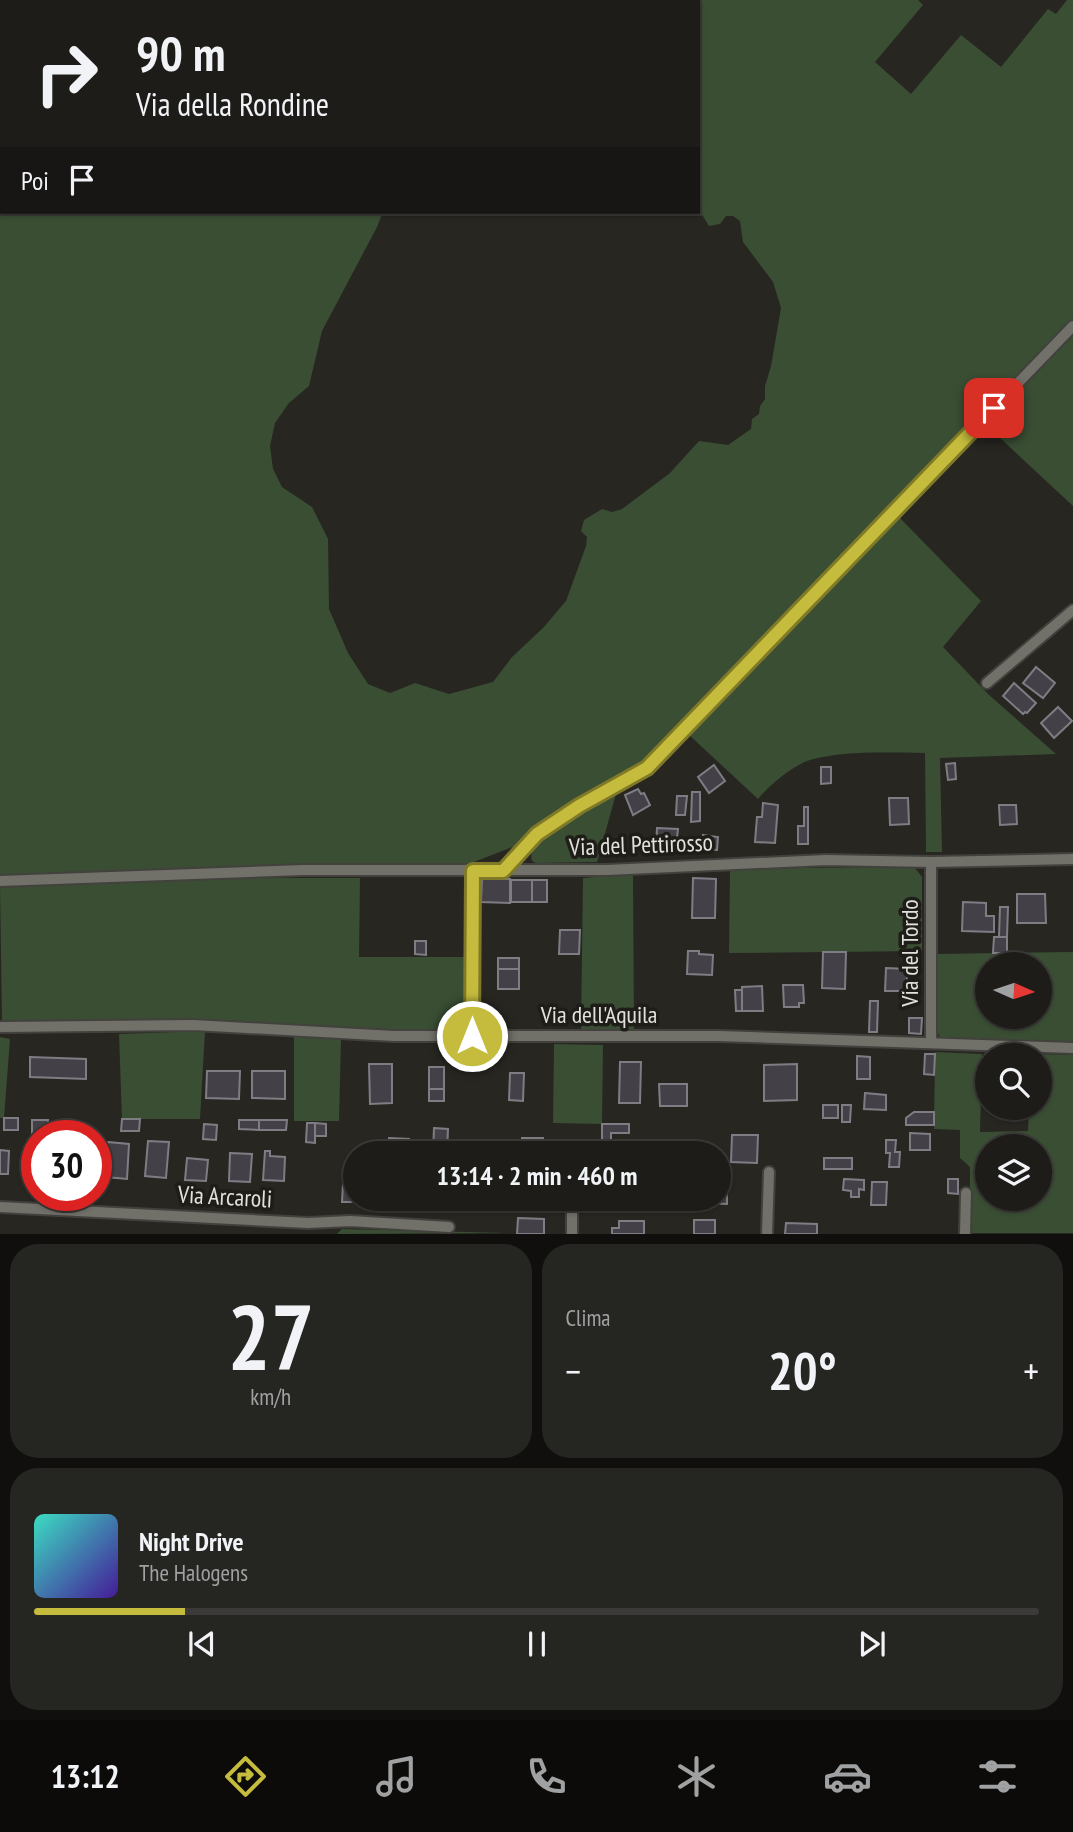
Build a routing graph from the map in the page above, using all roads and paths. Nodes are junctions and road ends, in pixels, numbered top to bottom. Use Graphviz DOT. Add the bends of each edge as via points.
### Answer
graph roads {
  1 [pos="1073,326"];
  2 [pos="1073,610"];
  3 [pos="987,683"];
  4 [pos="1073,859"];
  5 [pos="931,862"];
  6 [pos="473,871"];
  7 [pos="503,871"];
  8 [pos="0,881"];
  9 [pos="0,1027"];
  10 [pos="472,1036"];
  11 [pos="931,1043"];
  12 [pos="1073,1048"];
  13 [pos="769,1172"];
  14 [pos="966,1193"];
  15 [pos="0,1207"];
  16 [pos="572,1211"];
  17 [pos="449,1227"];
  18 [pos="572,1234"];
  19 [pos="767,1234"];
  20 [pos="965,1234"];
  1 -- 7 [label="street" via="647,768 537,834"];
  2 -- 3 [label="street"];
  4 -- 5 [label="street, Via del Pettirosso"];
  5 -- 7 [label="street, Via del Pettirosso" via="826,860"];
  5 -- 11 [label="street, Via del Tordo"];
  6 -- 7 [label="street, Via del Pettirosso"];
  6 -- 8 [label="street, Via del Pettirosso" via="303,870"];
  6 -- 10 [label="street"];
  9 -- 10 [label="street, Via dell'Aquila" via="193,1025 394,1037"];
  10 -- 11 [label="street, Via dell'Aquila" via="719,1036"];
  11 -- 12 [label="street, Via dell'Aquila"];
  13 -- 19 [label="street"];
  14 -- 20 [label="street"];
  15 -- 17 [label="street, Via Arcaroli"];
  16 -- 18 [label="street"];
}
